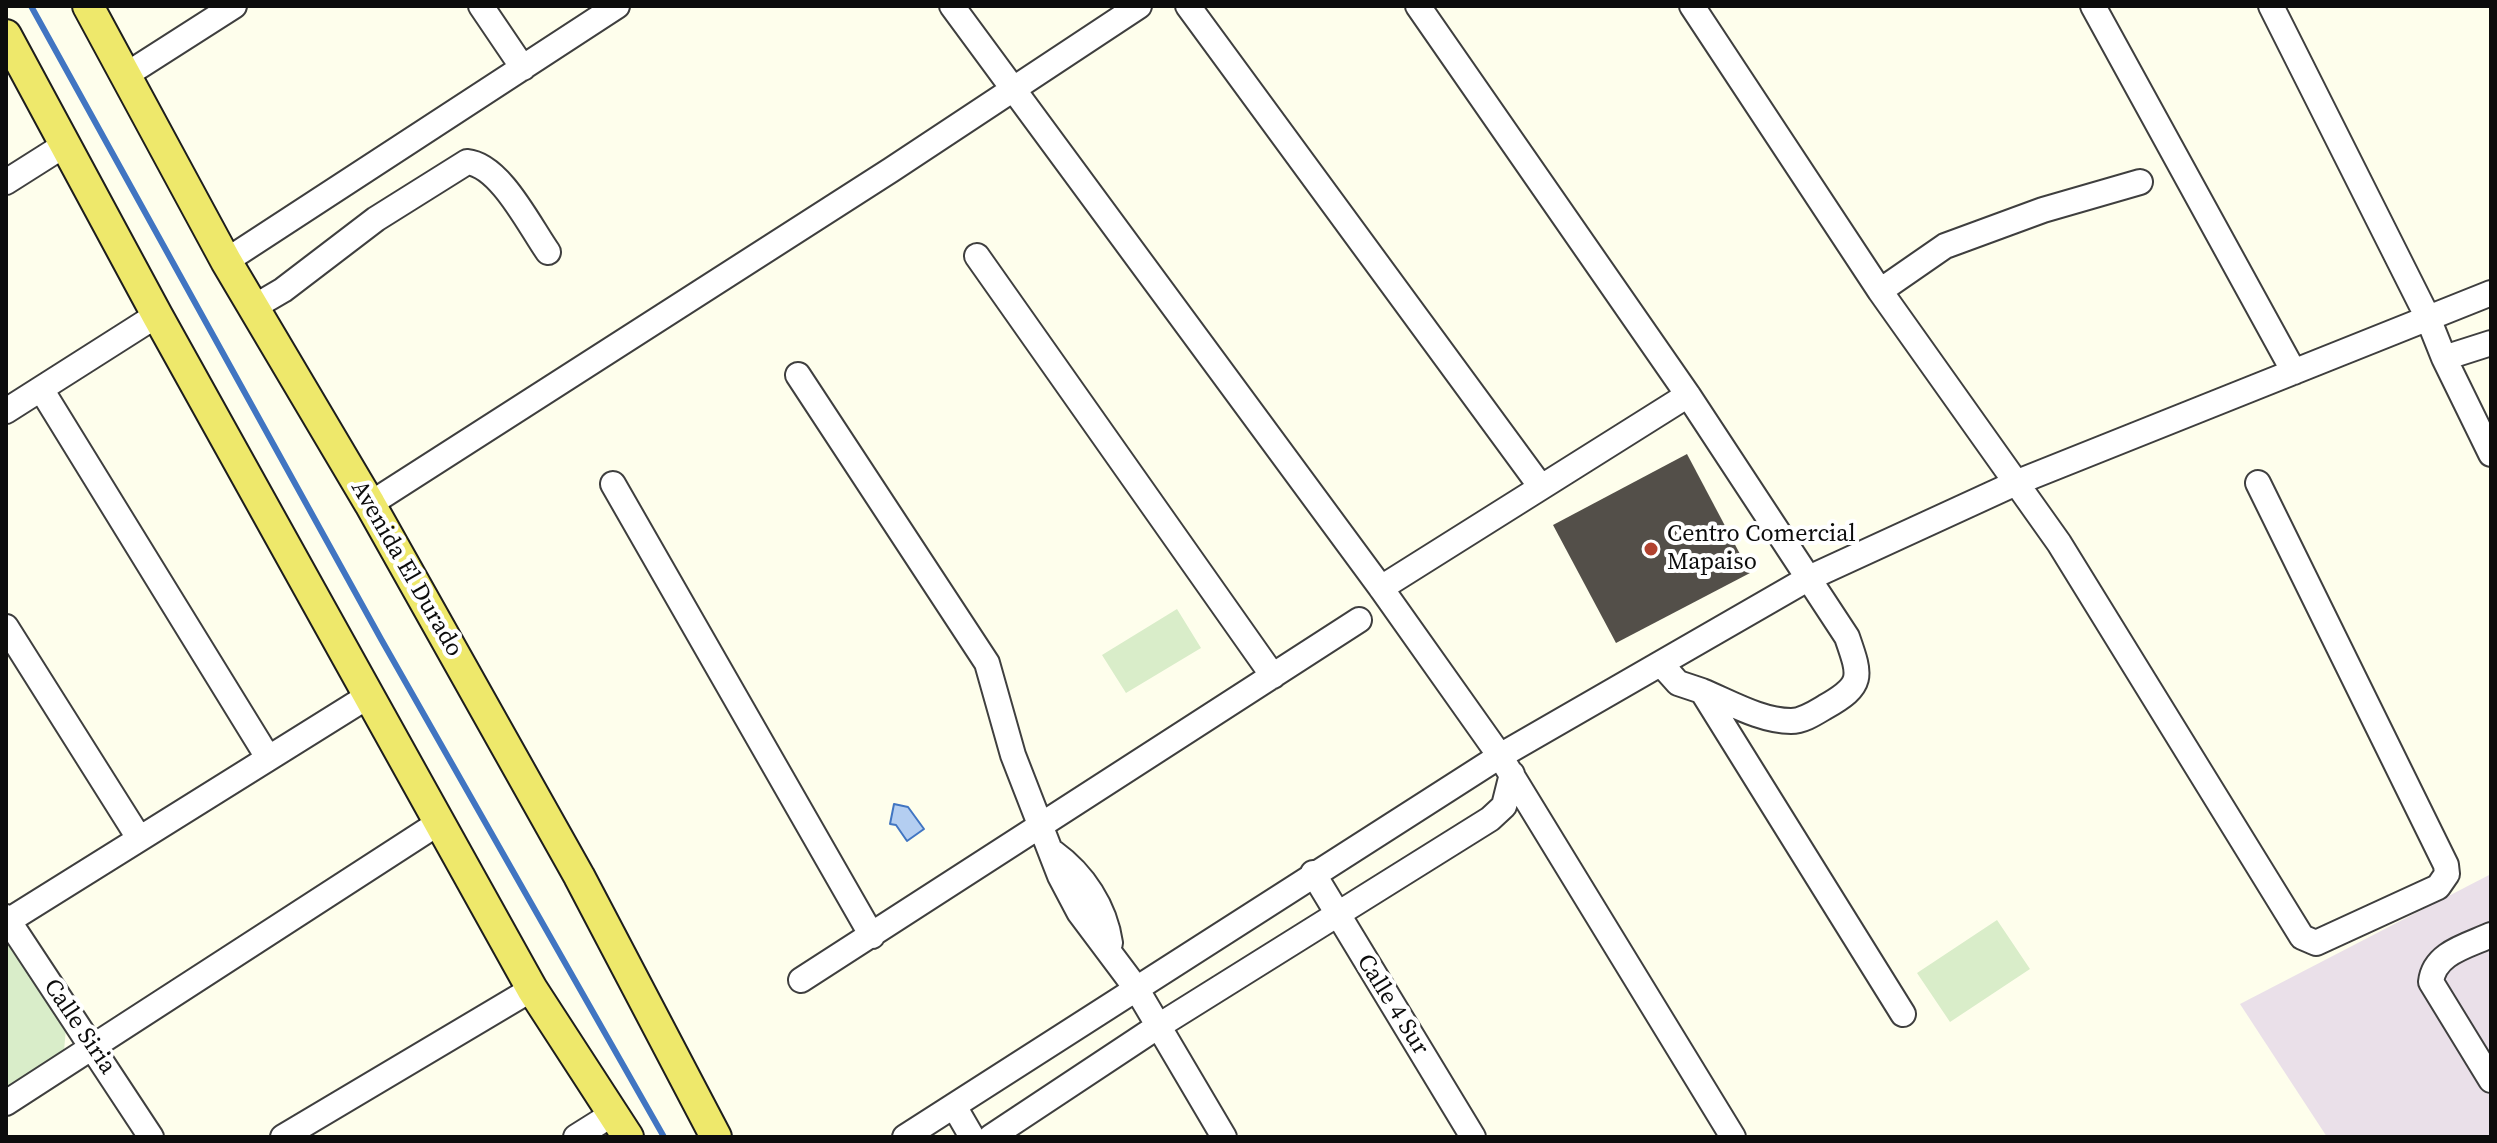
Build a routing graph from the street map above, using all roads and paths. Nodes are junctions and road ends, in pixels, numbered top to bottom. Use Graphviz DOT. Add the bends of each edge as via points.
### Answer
graph roads {
  1 [pos="88,6"];
  2 [pos="234,6"];
  3 [pos="481,6"];
  4 [pos="617,6"];
  5 [pos="952,6"];
  6 [pos="1139,6"];
  7 [pos="1188,6"];
  8 [pos="1418,6"];
  9 [pos="1692,6"];
  10 [pos="2093,6"];
  11 [pos="2271,6"];
  12 [pos="6,35"];
  13 [pos="523,68"];
  14 [pos="126,75"];
  15 [pos="1013,87"];
  16 [pos="66,144"];
  17 [pos="6,182"];
  18 [pos="2140,182"];
  19 [pos="548,252"];
  20 [pos="977,256"];
  21 [pos="226,261"];
  22 [pos="1880,291"];
  23 [pos="2491,293"];
  24 [pos="254,307"];
  25 [pos="157,315"];
  26 [pos="2428,318"];
  27 [pos="2491,343"];
  28 [pos="2444,358"];
  29 [pos="2294,372"];
  30 [pos="798,375"];
  31 [pos="41,389"];
  32 [pos="1688,395"];
  33 [pos="6,411"];
  34 [pos="2491,454"];
  35 [pos="2018,482"];
  36 [pos="2258,483"];
  37 [pos="613,484"];
  38 [pos="1541,487"];
  39 [pos="370,504"];
  40 [pos="1809,578"];
  41 [pos="1381,588"];
  42 [pos="1359,620"];
  43 [pos="6,627"];
  44 [pos="1661,664"];
  45 [pos="1273,676"];
  46 [pos="1702,691"];
  47 [pos="370,695"];
  48 [pos="267,756"];
  49 [pos="1506,765"];
  50 [pos="440,822"];
  51 [pos="1039,829"];
  52 [pos="139,838"];
  53 [pos="1313,873"];
  54 [pos="1337,915"];
  55 [pos="7,919"];
  56 [pos="2491,935"];
  57 [pos="872,936"];
  58 [pos="801,980"];
  59 [pos="1136,988"];
  60 [pos="532,989"];
  61 [pos="1903,1014"];
  62 [pos="1157,1027"];
  63 [pos="93,1048"];
  64 [pos="2491,1080"];
  65 [pos="6,1103"];
  66 [pos="954,1106"];
  67 [pos="620,1126"];
  68 [pos="151,1137"];
  69 [pos="283,1137"];
  70 [pos="576,1137"];
  71 [pos="716,1137"];
  72 [pos="905,1137"];
  73 [pos="972,1137"];
  74 [pos="991,1137"];
  75 [pos="1224,1137"];
  76 [pos="1473,1137"];
  77 [pos="1733,1137"];
  1 -- 14 [label="main road, Avenida El Durado"];
  2 -- 14 [label="street"];
  3 -- 13 [label="street"];
  4 -- 13 [label="street"];
  5 -- 15 [label="street"];
  6 -- 15 [label="street"];
  7 -- 38 [label="street"];
  8 -- 32 [label="street"];
  9 -- 22 [label="street"];
  10 -- 29 [label="street"];
  11 -- 26 [label="street"];
  12 -- 16 [label="main road"];
  13 -- 21 [label="street"];
  14 -- 21 [label="main road, Avenida El Durado"];
  15 -- 39 [label="street"];
  15 -- 41 [label="street"];
  16 -- 17 [label="street"];
  16 -- 25 [label="main road"];
  18 -- 22 [label="street" via="1945,246"];
  19 -- 24 [label="street" via="496,177 485,166 467,162 376,219"];
  20 -- 45 [label="street"];
  21 -- 24 [label="main road, Avenida El Durado"];
  22 -- 35 [label="street"];
  23 -- 26 [label="street"];
  24 -- 39 [label="main road, Avenida El Durado"];
  25 -- 31 [label="street"];
  25 -- 47 [label="main road"];
  26 -- 28 [label="street"];
  26 -- 29 [label="street"];
  27 -- 28 [label="street"];
  28 -- 34 [label="street"];
  29 -- 35 [label="street"];
  30 -- 51 [label="street" via="987,663"];
  31 -- 33 [label="street"];
  31 -- 48 [label="street"];
  32 -- 38 [label="street"];
  32 -- 40 [label="street"];
  35 -- 36 [label="street" via="2302,937 2316,943 2438,887 2447,874 2446,865"];
  35 -- 40 [label="street"];
  37 -- 57 [label="street"];
  38 -- 41 [label="street"];
  39 -- 71 [label="main road, Avenida El Durado" via="579,876"];
  40 -- 44 [label="street"];
  40 -- 46 [label="street" via="1847,637 1859,670 1855,686 1792,722"];
  41 -- 49 [label="street"];
  42 -- 45 [label="street"];
  43 -- 52 [label="street"];
  44 -- 46 [label="street" via="1678,683"];
  44 -- 49 [label="street"];
  45 -- 51 [label="street"];
  46 -- 61 [label="street"];
  47 -- 48 [label="street"];
  47 -- 50 [label="main road"];
  48 -- 52 [label="street"];
  49 -- 53 [label="street"];
  49 -- 54 [label="street" via="1504,806 1490,819"];
  49 -- 77 [label="street"];
  50 -- 60 [label="main road"];
  50 -- 63 [label="street"];
  51 -- 57 [label="street"];
  51 -- 59 [label="street" via="1095,900 1112,955"];
  52 -- 55 [label="street"];
  53 -- 54 [label="street, Calle 4 Sur"];
  53 -- 59 [label="street"];
  54 -- 62 [label="street"];
  54 -- 76 [label="street, Calle 4 Sur"];
  55 -- 63 [label="street, Calle Siria"];
  56 -- 64 [label="street" via="2439,959 2431,982"];
  57 -- 58 [label="street"];
  59 -- 62 [label="street"];
  59 -- 66 [label="street"];
  60 -- 67 [label="main road"];
  60 -- 69 [label="street"];
  62 -- 74 [label="street"];
  62 -- 75 [label="street"];
  63 -- 65 [label="street"];
  63 -- 68 [label="street, Calle Siria"];
  66 -- 72 [label="street"];
  66 -- 73 [label="street"];
  67 -- 70 [label="street"];
}
